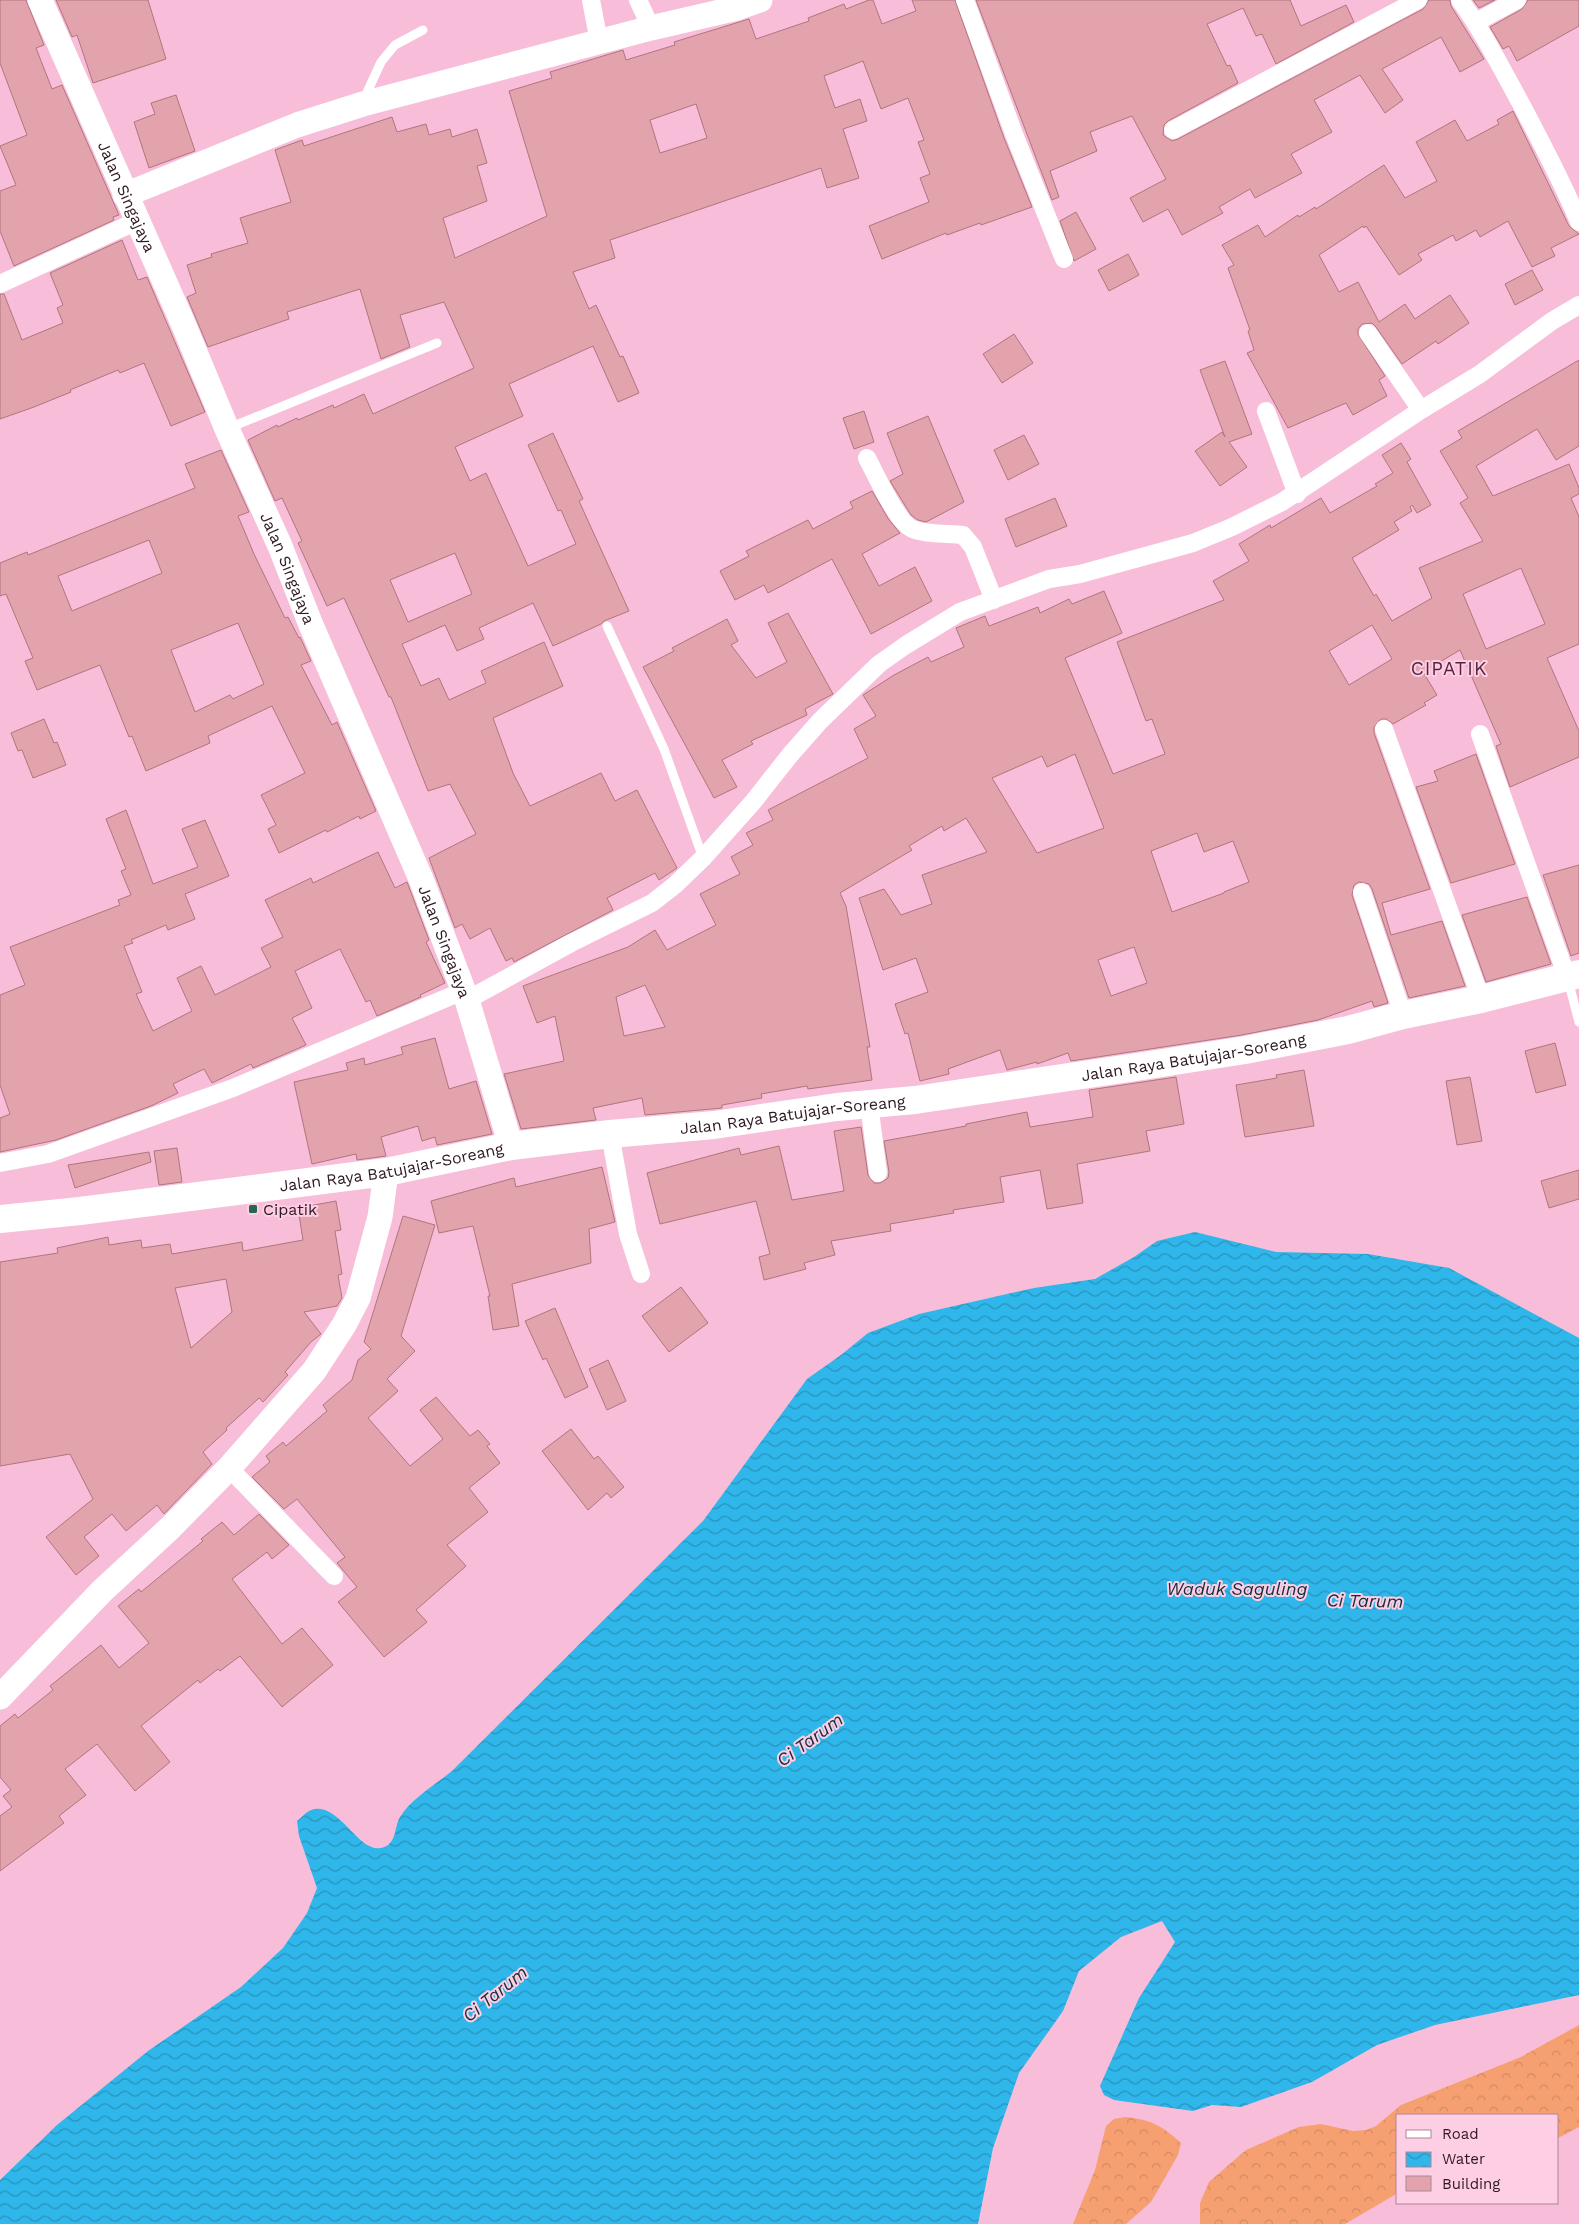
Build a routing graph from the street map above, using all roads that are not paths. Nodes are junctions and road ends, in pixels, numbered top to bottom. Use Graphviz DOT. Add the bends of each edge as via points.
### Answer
graph roads {
  1 [pos="40,0"];
  2 [pos="591,0"];
  3 [pos="638,0"];
  4 [pos="965,0"];
  5 [pos="1418,0"];
  6 [pos="1460,0"];
  7 [pos="1517,0"];
  8 [pos="744,3"];
  9 [pos="1476,22"];
  10 [pos="651,28"];
  11 [pos="423,30"];
  12 [pos="598,42"];
  13 [pos="363,104"];
  14 [pos="1174,130"];
  15 [pos="125,195"];
  16 [pos="137,221"];
  17 [pos="1579,222"];
  18 [pos="1064,259"];
  19 [pos="0,284"];
  20 [pos="1579,305"];
  21 [pos="1368,332"];
  22 [pos="437,342"];
  23 [pos="1421,410"];
  24 [pos="1266,411"];
  25 [pos="227,429"];
  26 [pos="867,458"];
  27 [pos="1297,494"];
  28 [pos="990,589"];
  29 [pos="607,626"];
  30 [pos="1384,729"];
  31 [pos="1480,734"];
  32 [pos="703,858"];
  33 [pos="1362,892"];
  34 [pos="1573,976"];
  35 [pos="465,996"];
  36 [pos="1481,999"];
  37 [pos="1403,1014"];
  38 [pos="1579,1022"];
  39 [pos="869,1104"];
  40 [pos="610,1134"];
  41 [pos="511,1146"];
  42 [pos="0,1163"];
  43 [pos="386,1172"];
  44 [pos="878,1173"];
  45 [pos="0,1219"];
  46 [pos="641,1274"];
  47 [pos="229,1468"];
  48 [pos="334,1576"];
  49 [pos="0,1697"];
  1 -- 15 [label="street, Jalan Singajaya"];
  2 -- 12 [label="street"];
  3 -- 10 [label="street"];
  4 -- 18 [label="street"];
  5 -- 14 [label="street"];
  6 -- 9 [label="street"];
  7 -- 9 [label="street"];
  8 -- 10 [label="street"];
  9 -- 17 [label="street" via="1561,178"];
  10 -- 12 [label="street"];
  11 -- 13 [label="lane" via="395,45 381,62"];
  12 -- 13 [label="street"];
  13 -- 15 [label="street" via="297,125"];
  15 -- 16 [label="street, Jalan Singajaya"];
  16 -- 19 [label="street"];
  16 -- 25 [label="street, Jalan Singajaya"];
  20 -- 23 [label="street" via="1480,374"];
  21 -- 23 [label="street"];
  22 -- 25 [label="lane"];
  23 -- 27 [label="street"];
  24 -- 27 [label="street"];
  25 -- 35 [label="street, Jalan Singajaya" via="397,821"];
  26 -- 28 [label="street" via="895,510 910,528 963,535 973,547"];
  27 -- 28 [label="street" via="1193,543 1080,574"];
  28 -- 32 [label="street" via="879,664 790,754"];
  29 -- 32 [label="lane" via="664,749"];
  30 -- 36 [label="street"];
  31 -- 34 [label="street"];
  32 -- 35 [label="street" via="652,903"];
  33 -- 37 [label="street"];
  34 -- 36 [label="highway, Jalan Raya Batujajar-Soreang"];
  34 -- 38 [label="lane"];
  35 -- 41 [label="street, Jalan Singajaya"];
  35 -- 42 [label="street" via="233,1088 48,1154"];
  36 -- 37 [label="highway, Jalan Raya Batujajar-Soreang"];
  37 -- 39 [label="highway, Jalan Raya Batujajar-Soreang" via="1348,1030 1245,1050 915,1100"];
  39 -- 40 [label="highway, Jalan Raya Batujajar-Soreang" via="714,1125"];
  39 -- 44 [label="street"];
  40 -- 41 [label="highway, Jalan Raya Batujajar-Soreang"];
  40 -- 46 [label="street" via="628,1234"];
  41 -- 43 [label="highway, Jalan Raya Batujajar-Soreang"];
  43 -- 45 [label="highway, Jalan Raya Batujajar-Soreang"];
  43 -- 47 [label="street" via="380,1217 358,1298 314,1371"];
  47 -- 48 [label="street"];
  47 -- 49 [label="street"];
}
